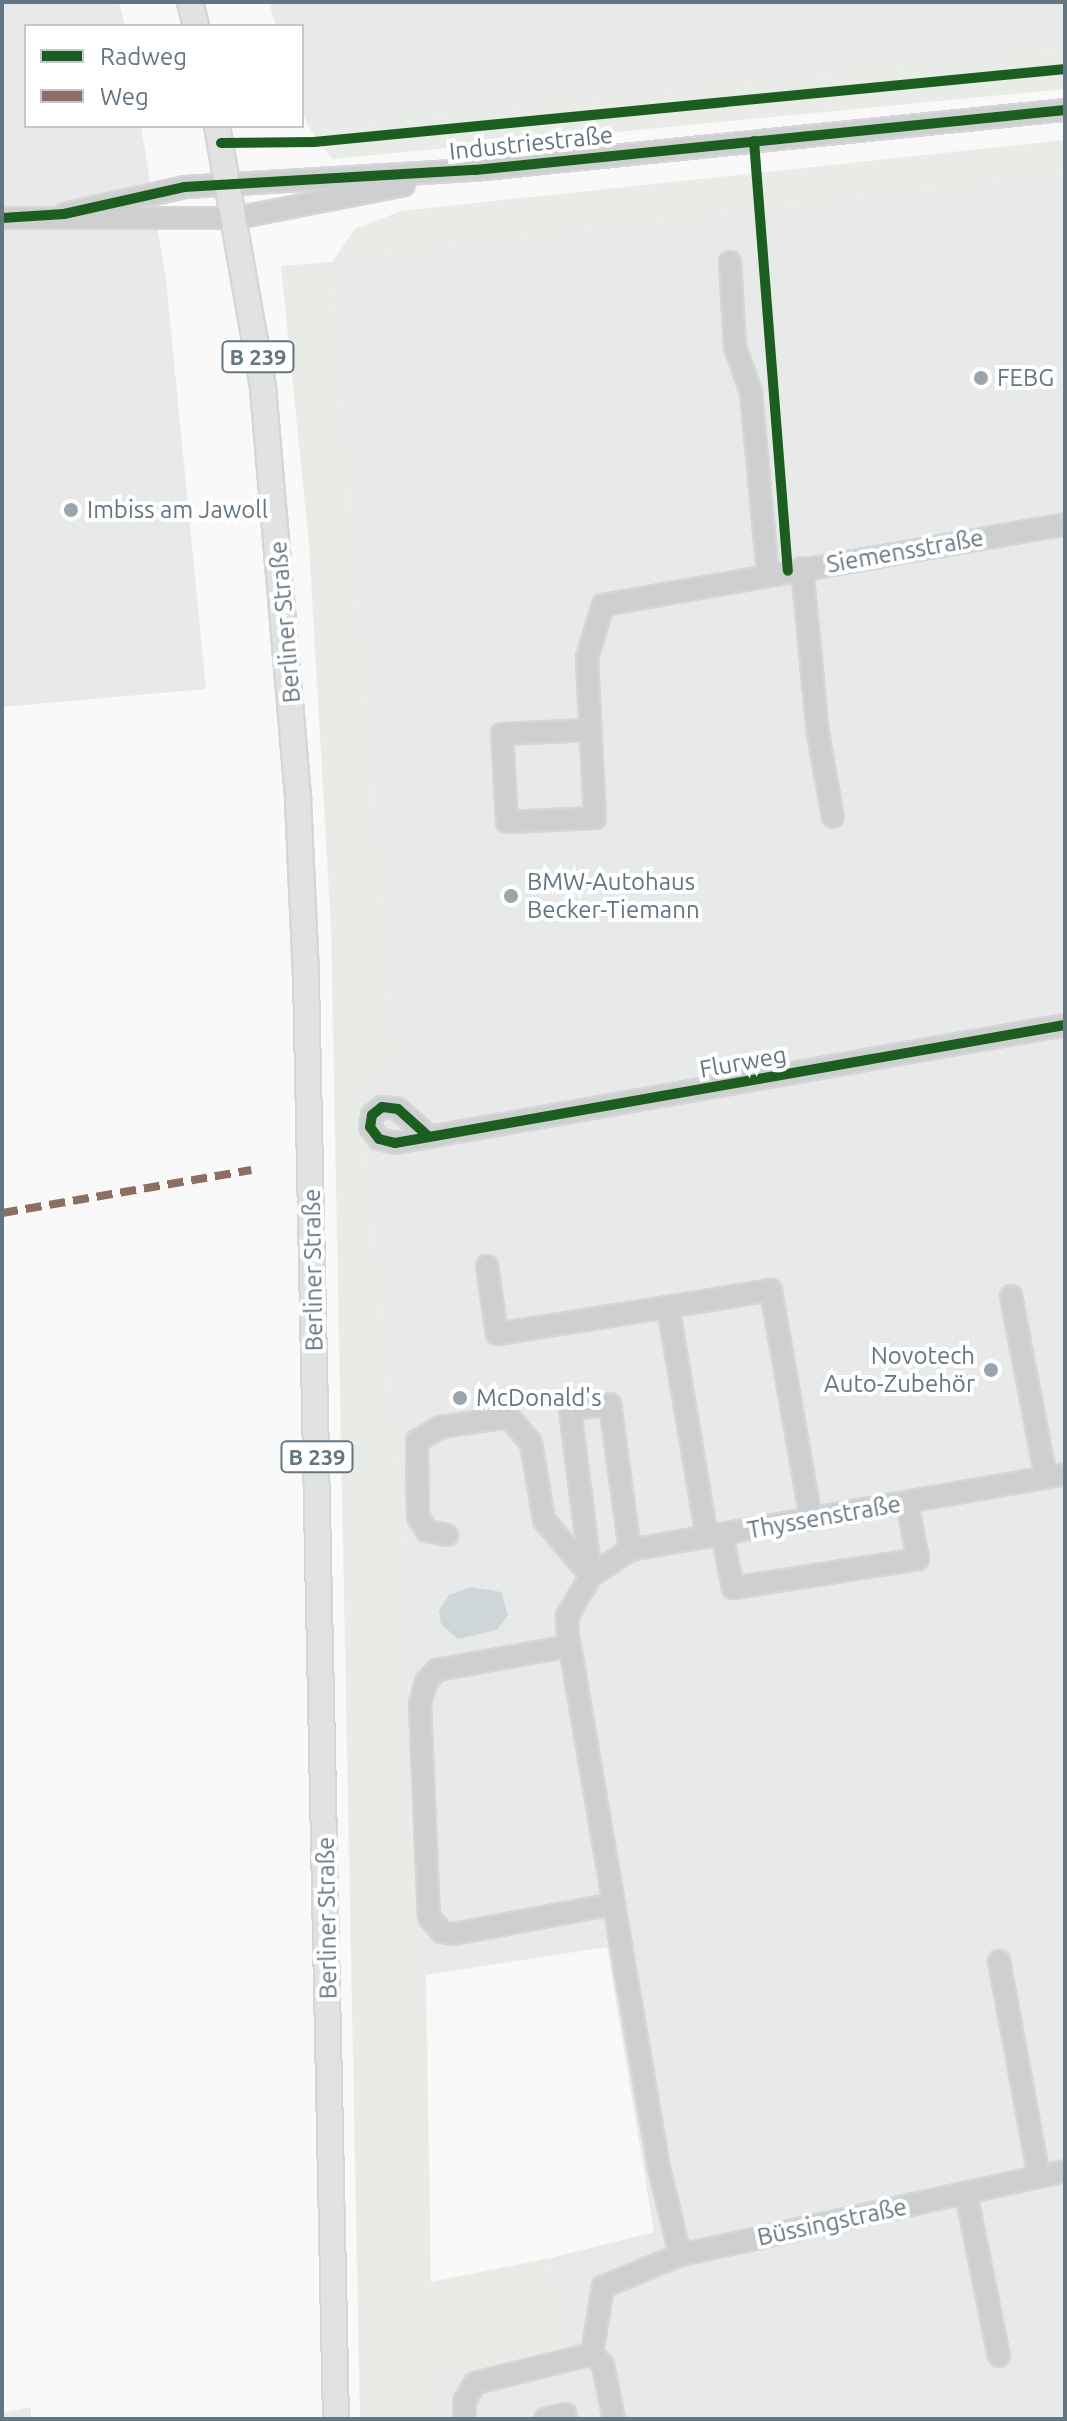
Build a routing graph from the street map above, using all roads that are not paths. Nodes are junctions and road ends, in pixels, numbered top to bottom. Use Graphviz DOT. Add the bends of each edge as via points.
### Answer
graph roads {
  1 [pos="190,2"];
  2 [pos="196,24"];
  3 [pos="1065,110"];
  4 [pos="217,128"];
  5 [pos="475,170"];
  6 [pos="229,185"];
  7 [pos="64,214"];
  8 [pos="2,218"];
  9 [pos="236,218"];
  10 [pos="730,262"];
  11 [pos="1065,524"];
  12 [pos="802,568"];
  13 [pos="768,574"];
  14 [pos="590,730"];
  15 [pos="833,817"];
  16 [pos="1065,1025"];
  17 [pos="428,1136"];
  18 [pos="487,1266"];
  19 [pos="1011,1296"];
  20 [pos="668,1307"];
  21 [pos="1055,1476"];
  22 [pos="907,1502"];
  23 [pos="811,1520"];
  24 [pos="447,1535"];
  25 [pos="715,1536"];
  26 [pos="630,1550"];
  27 [pos="591,1576"];
  28 [pos="570,1646"];
  29 [pos="614,1904"];
  30 [pos="999,1961"];
  31 [pos="1065,2171"];
  32 [pos="1039,2176"];
  33 [pos="966,2193"];
  34 [pos="680,2255"];
  35 [pos="592,2354"];
  36 [pos="999,2356"];
  37 [pos="336,2419"];
  38 [pos="465,2419"];
  39 [pos="545,2419"];
  40 [pos="566,2419"];
  41 [pos="614,2419"];
  1 -- 2 [label="main road"];
  3 -- 5 [label="street, Industriestraße"];
  4 -- 6 [label="main road, Berliner Straße / B 239"];
  5 -- 6 [label="street, Industriestraße"];
  5 -- 9 [label="street, Industriestraße"];
  6 -- 7 [label="street, Industriestraße" via="185,187"];
  6 -- 9 [label="main road, Berliner Straße / B 239"];
  7 -- 8 [label="street, Industriestraße"];
  7 -- 9 [label="street, Industriestraße"];
  9 -- 37 [label="main road, Berliner Straße / B 239" via="275,496 306,963"];
  10 -- 13 [label="street" via="735,347 751,392"];
  11 -- 12 [label="street, Siemensstraße"];
  12 -- 13 [label="street, Siemensstraße"];
  12 -- 15 [label="street" via="818,733"];
  13 -- 14 [label="street, Siemensstraße" via="603,605 587,658"];
  14 -- 14 [label="street" via="595,818 507,822 502,734"];
  16 -- 17 [label="street, Flurweg"];
  18 -- 20 [label="street" via="497,1334"];
  19 -- 21 [label="street"];
  20 -- 23 [label="street" via="771,1290"];
  20 -- 25 [label="street"];
  21 -- 22 [label="street, Thyssenstraße"];
  22 -- 23 [label="street, Thyssenstraße"];
  22 -- 25 [label="street" via="918,1559 733,1588"];
  23 -- 25 [label="street, Thyssenstraße"];
  24 -- 27 [label="street" via="427,1531 418,1516 417,1441 440,1427 509,1417 531,1443 544,1520"];
  25 -- 26 [label="street, Thyssenstraße"];
  26 -- 27 [label="street, Thyssenstraße"];
  26 -- 27 [label="street" via="610,1404 570,1410"];
  27 -- 28 [label="street" via="567,1616"];
  28 -- 29 [label="street"];
  28 -- 29 [label="street" via="437,1670 426,1682 420,1705 429,1917 442,1932 453,1934"];
  29 -- 34 [label="street" via="659,2168"];
  30 -- 32 [label="street"];
  31 -- 32 [label="street, Büssingstraße"];
  32 -- 33 [label="street, Büssingstraße"];
  33 -- 34 [label="street, Büssingstraße"];
  33 -- 36 [label="street"];
  34 -- 35 [label="street, Büssingstraße" via="603,2287"];
  35 -- 38 [label="street" via="475,2383 464,2402"];
  35 -- 41 [label="street" via="603,2365"];
  39 -- 40 [label="street" via="565,2414"];
}
